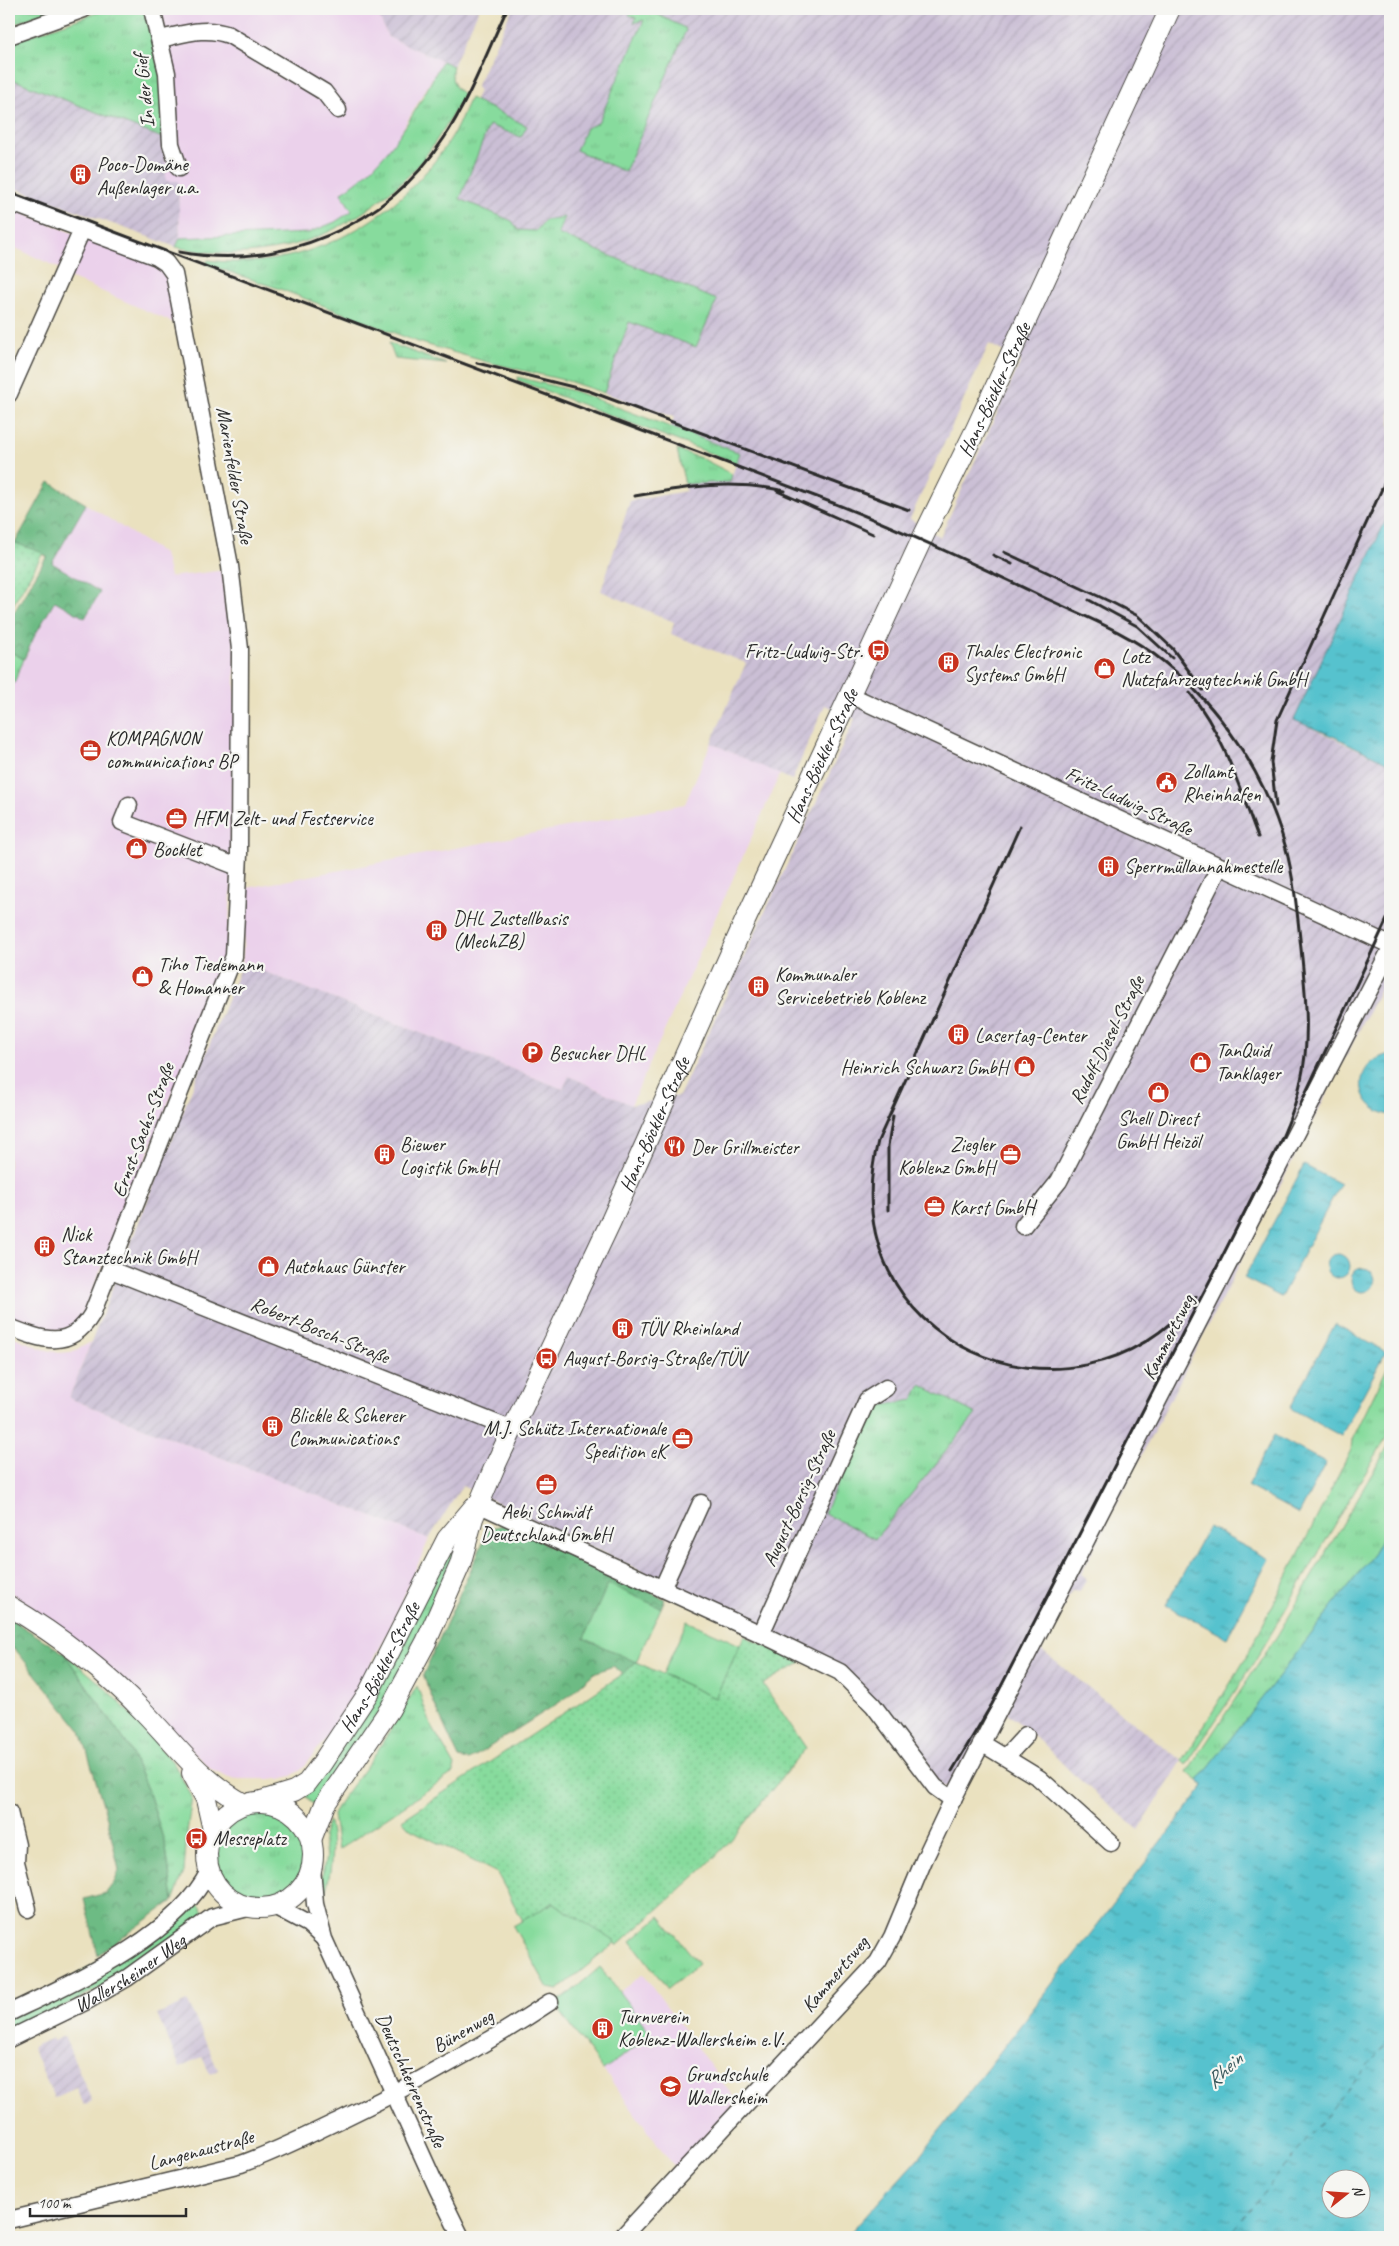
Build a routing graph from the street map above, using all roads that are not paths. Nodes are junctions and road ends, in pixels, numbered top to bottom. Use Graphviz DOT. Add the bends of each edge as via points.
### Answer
graph roads {
  1 [pos="84,9"];
  2 [pos="152,9"];
  3 [pos="1170,9"];
  4 [pos="9,36"];
  5 [pos="160,39"];
  6 [pos="338,110"];
  7 [pos="180,168"];
  8 [pos="9,202"];
  9 [pos="82,230"];
  10 [pos="9,394"];
  11 [pos="850,696"];
  12 [pos="128,805"];
  13 [pos="1220,866"];
  14 [pos="238,867"];
  15 [pos="1390,945"];
  16 [pos="1390,950"];
  17 [pos="234,956"];
  18 [pos="1024,1226"];
  19 [pos="111,1270"];
  20 [pos="9,1327"];
  21 [pos="886,1388"];
  22 [pos="513,1430"];
  23 [pos="701,1503"];
  24 [pos="478,1504"];
  25 [pos="662,1589"];
  26 [pos="9,1606"];
  27 [pos="761,1634"];
  28 [pos="1026,1734"];
  29 [pos="983,1744"];
  30 [pos="183,1756"];
  31 [pos="1006,1757"];
  32 [pos="953,1800"];
  33 [pos="251,1803"];
  34 [pos="9,1812"];
  35 [pos="212,1830"];
  36 [pos="311,1840"];
  37 [pos="1111,1843"];
  38 [pos="312,1867"];
  39 [pos="209,1871"];
  40 [pos="276,1906"];
  41 [pos="248,1908"];
  42 [pos="28,1909"];
  43 [pos="324,1940"];
  44 [pos="550,2002"];
  45 [pos="9,2013"];
  46 [pos="9,2039"];
  47 [pos="394,2094"];
  48 [pos="9,2220"];
  49 [pos="462,2237"];
  50 [pos="622,2237"];
  1 -- 4 [label="street"];
  2 -- 5 [label="street, In der Gief"];
  3 -- 11 [label="main road, Hans-Böckler-Straße"];
  5 -- 6 [label="street" via="200,30 230,35 324,92"];
  5 -- 7 [label="street, In der Gief" via="167,73 171,144"];
  8 -- 9 [label="street, Marienfelder Straße"];
  9 -- 10 [label="street"];
  9 -- 14 [label="street, Marienfelder Straße" via="156,257 166,263 174,274 177,286 236,610 241,684"];
  11 -- 13 [label="street, Fritz-Ludwig-Straße"];
  11 -- 22 [label="main road, Hans-Böckler-Straße"];
  12 -- 14 [label="street" via="119,829"];
  13 -- 15 [label="street, Fritz-Ludwig-Straße"];
  13 -- 18 [label="street, Rudolf-Diesel-Straße" via="1060,1181"];
  14 -- 17 [label="street, Marienfelder Straße"];
  16 -- 29 [label="street, Kammertsweg"];
  17 -- 19 [label="street, Ernst-Sachs-Straße"];
  19 -- 20 [label="street, Ernst-Sachs-Straße" via="87,1323 68,1338 44,1340"];
  19 -- 22 [label="street, Robert-Bosch-Straße"];
  21 -- 27 [label="street, August-Borsig-Straße" via="868,1400"];
  22 -- 24 [label="main road, Hans-Böckler-Straße"];
  23 -- 25 [label="street"];
  24 -- 25 [label="street"];
  24 -- 33 [label="main road, Hans-Böckler-Straße" via="447,1539 369,1692 322,1763 306,1783 294,1791"];
  24 -- 36 [label="main road, Hans-Böckler-Straße" via="460,1565 414,1666 371,1739 325,1804"];
  25 -- 27 [label="street"];
  26 -- 30 [label="main road" via="59,1638 98,1670 144,1712"];
  27 -- 32 [label="street" via="840,1672 873,1705 934,1787"];
  28 -- 31 [label="street"];
  29 -- 31 [label="street"];
  29 -- 32 [label="street, Kammertsweg"];
  30 -- 33 [label="main road, Wallersheimer Weg" via="214,1786"];
  30 -- 35 [label="main road" via="206,1800"];
  31 -- 37 [label="street" via="1039,1778"];
  32 -- 50 [label="street, Kammertsweg" via="878,1962"];
  33 -- 35 [label="main road" via="226,1814"];
  33 -- 36 [label="main road, Wallersheimer Weg" via="278,1805 291,1812 305,1827"];
  34 -- 42 [label="street" via="17,1845 16,1862"];
  35 -- 39 [label="main road" via="207,1851"];
  36 -- 38 [label="main road, Wallersheimer Weg"];
  38 -- 40 [label="main road, Wallersheimer Weg" via="299,1892"];
  38 -- 43 [label="street, Deutschherrenstraße" via="315,1904"];
  39 -- 41 [label="main road" via="224,1895"];
  39 -- 45 [label="street, Wallersheimer Weg" via="185,1906 144,1938 100,1967"];
  40 -- 41 [label="main road, Wallersheimer Weg"];
  40 -- 43 [label="street, Deutschherrenstraße" via="308,1924"];
  41 -- 46 [label="street, Wallersheimer Weg" via="212,1917 120,1982"];
  43 -- 47 [label="street, Deutschherrenstraße"];
  44 -- 47 [label="street, Bünenweg" via="494,2039"];
  47 -- 48 [label="street, Langenaustraße" via="269,2154 241,2164"];
  47 -- 49 [label="street, Deutschherrenstraße"];
}
